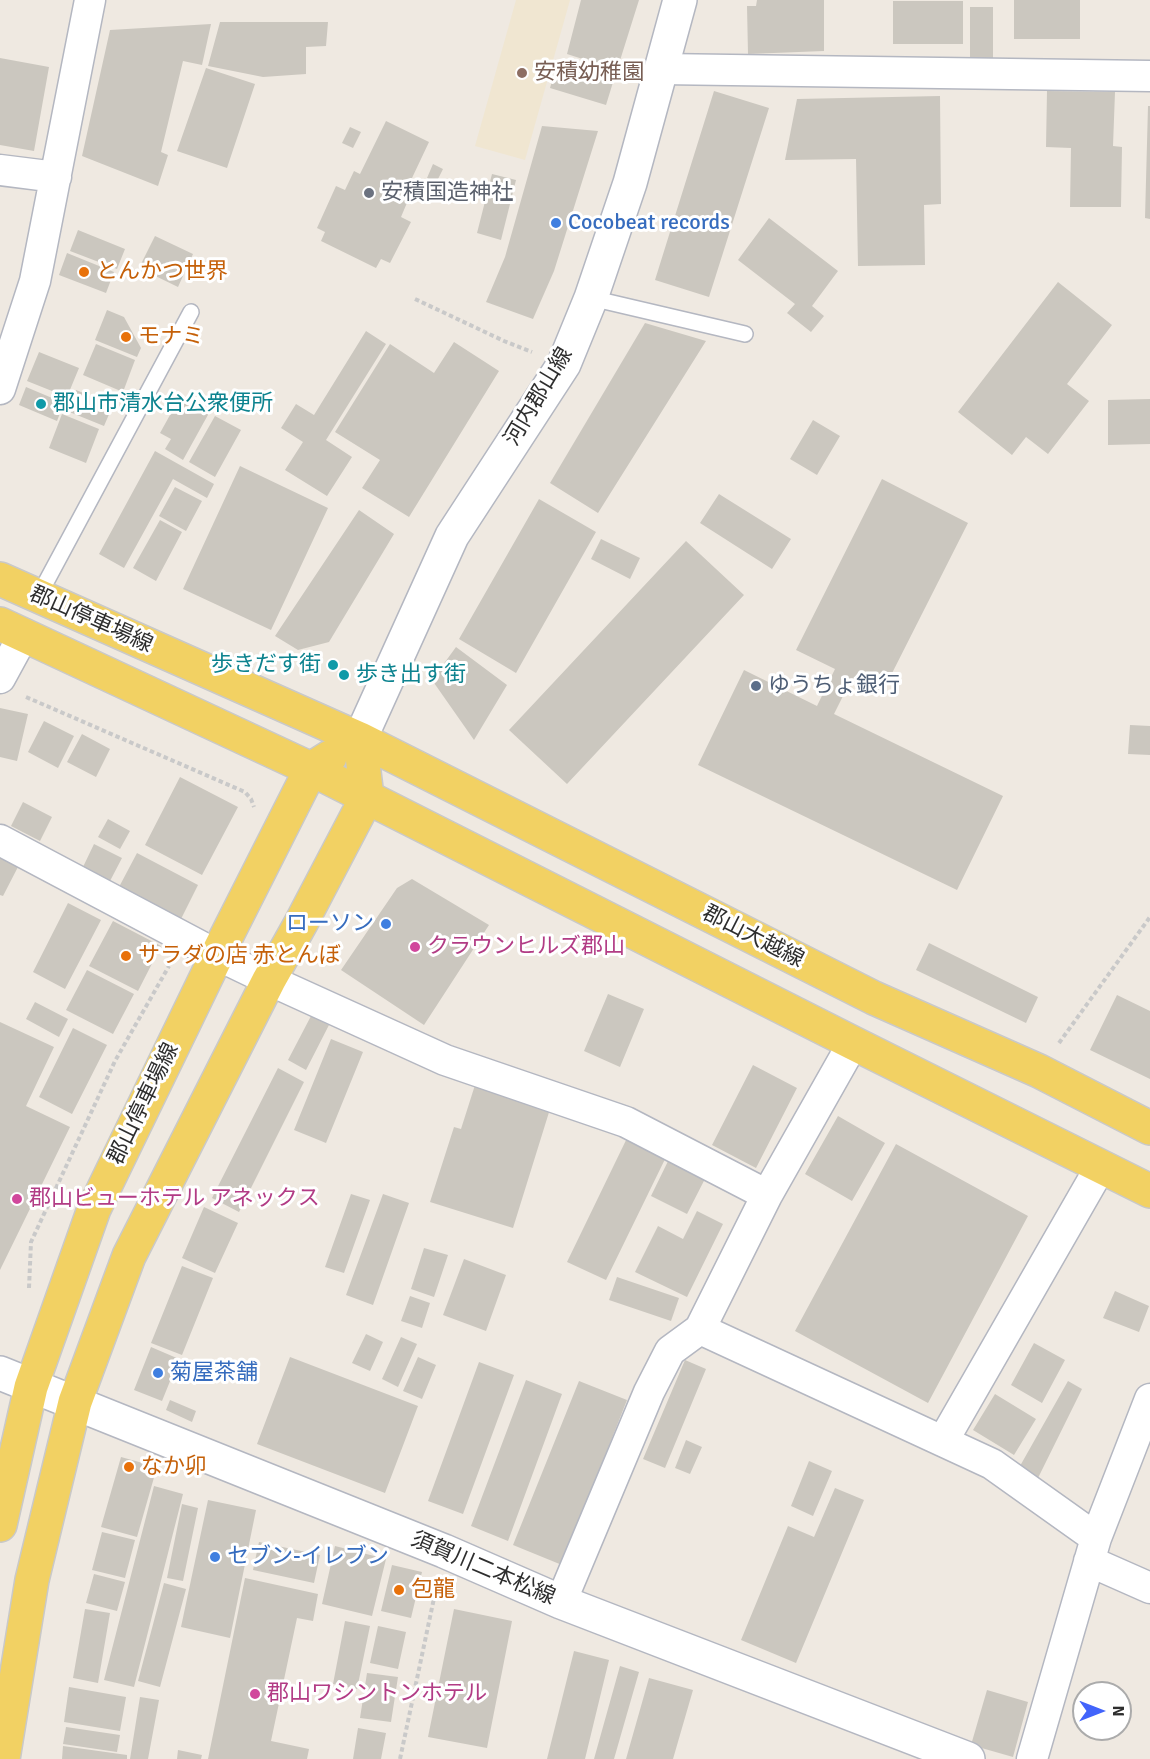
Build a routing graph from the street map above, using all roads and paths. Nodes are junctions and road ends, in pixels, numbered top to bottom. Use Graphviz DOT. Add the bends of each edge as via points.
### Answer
graph roads {
  1 [pos="90,0"];
  2 [pos="680,0"];
  3 [pos="661,69"];
  4 [pos="1150,76"];
  5 [pos="0,170"];
  6 [pos="56,177"];
  7 [pos="591,298"];
  8 [pos="416,299"];
  9 [pos="191,312"];
  10 [pos="745,334"];
  11 [pos="564,363"];
  12 [pos="0,389"];
  13 [pos="0,579"];
  14 [pos="38,597"];
  15 [pos="12,629"];
  16 [pos="10,686"];
  17 [pos="360,739"];
  18 [pos="311,769"];
  19 [pos="367,797"];
  20 [pos="254,815"];
  21 [pos="0,840"];
  22 [pos="1150,917"];
  23 [pos="186,939"];
  24 [pos="217,955"];
  25 [pos="268,980"];
  26 [pos="853,1043"];
  27 [pos="1039,1071"];
  28 [pos="1150,1128"];
  29 [pos="1101,1166"];
  30 [pos="1150,1191"];
  31 [pos="768,1194"];
  32 [pos="30,1296"];
  33 [pos="700,1329"];
  34 [pos="0,1373"];
  35 [pos="31,1387"];
  36 [pos="1150,1398"];
  37 [pos="75,1402"];
  38 [pos="1144,1430"];
  39 [pos="943,1441"];
  40 [pos="0,1525"];
  41 [pos="1092,1550"];
  42 [pos="444,1551"];
  43 [pos="1150,1588"];
  44 [pos="561,1602"];
  45 [pos="3,1759"];
  46 [pos="400,1759"];
  47 [pos="968,1759"];
  48 [pos="1032,1759"];
  1 -- 6 [label="street"];
  2 -- 3 [label="main road, 河内郡山線"];
  3 -- 4 [label="street"];
  3 -- 7 [label="main road, 河内郡山線" via="630,183"];
  5 -- 6 [label="street"];
  6 -- 12 [label="street" via="35,281"];
  7 -- 10 [label="lane"];
  7 -- 11 [label="main road, 河内郡山線"];
  8 -- 11 [label="path" via="504,341"];
  9 -- 14 [label="lane"];
  11 -- 17 [label="main road, 河内郡山線" via="452,536"];
  13 -- 14 [label="main road, 郡山停車場線"];
  14 -- 17 [label="main road, 郡山停車場線"];
  15 -- 16 [label="street"];
  15 -- 18 [label="main road, 郡山停車場線"];
  16 -- 20 [label="path" via="245,792 254,806"];
  17 -- 18 [label="main road"];
  17 -- 19 [label="main road"];
  17 -- 27 [label="main road, 郡山大越線" via="874,998"];
  18 -- 19 [label="main road, 郡山停車場線"];
  18 -- 24 [label="main road, 郡山停車場線"];
  19 -- 25 [label="main road"];
  19 -- 26 [label="main road"];
  21 -- 23 [label="street"];
  22 -- 27 [label="path"];
  23 -- 24 [label="street"];
  23 -- 32 [label="path" via="115,1061 32,1242"];
  24 -- 25 [label="street"];
  24 -- 35 [label="main road, 郡山停車場線" via="94,1209"];
  25 -- 31 [label="street" via="445,1060 626,1122"];
  25 -- 37 [label="main road" via="129,1256"];
  26 -- 29 [label="main road"];
  26 -- 31 [label="street"];
  27 -- 28 [label="main road, 郡山大越線"];
  29 -- 30 [label="main road"];
  29 -- 39 [label="street"];
  31 -- 33 [label="street"];
  33 -- 39 [label="street"];
  33 -- 44 [label="street" via="670,1351 664,1361"];
  34 -- 35 [label="main road, 須賀川二本松線"];
  35 -- 37 [label="main road, 須賀川二本松線"];
  35 -- 40 [label="main road, 郡山停車場線"];
  36 -- 38 [label="street"];
  37 -- 42 [label="main road, 須賀川二本松線"];
  37 -- 45 [label="main road" via="32,1580"];
  38 -- 41 [label="street"];
  39 -- 41 [label="street" via="992,1464"];
  41 -- 43 [label="street"];
  41 -- 48 [label="street"];
  42 -- 44 [label="main road, 須賀川二本松線"];
  42 -- 46 [label="path"];
  44 -- 47 [label="main road, 須賀川二本松線"];
}
